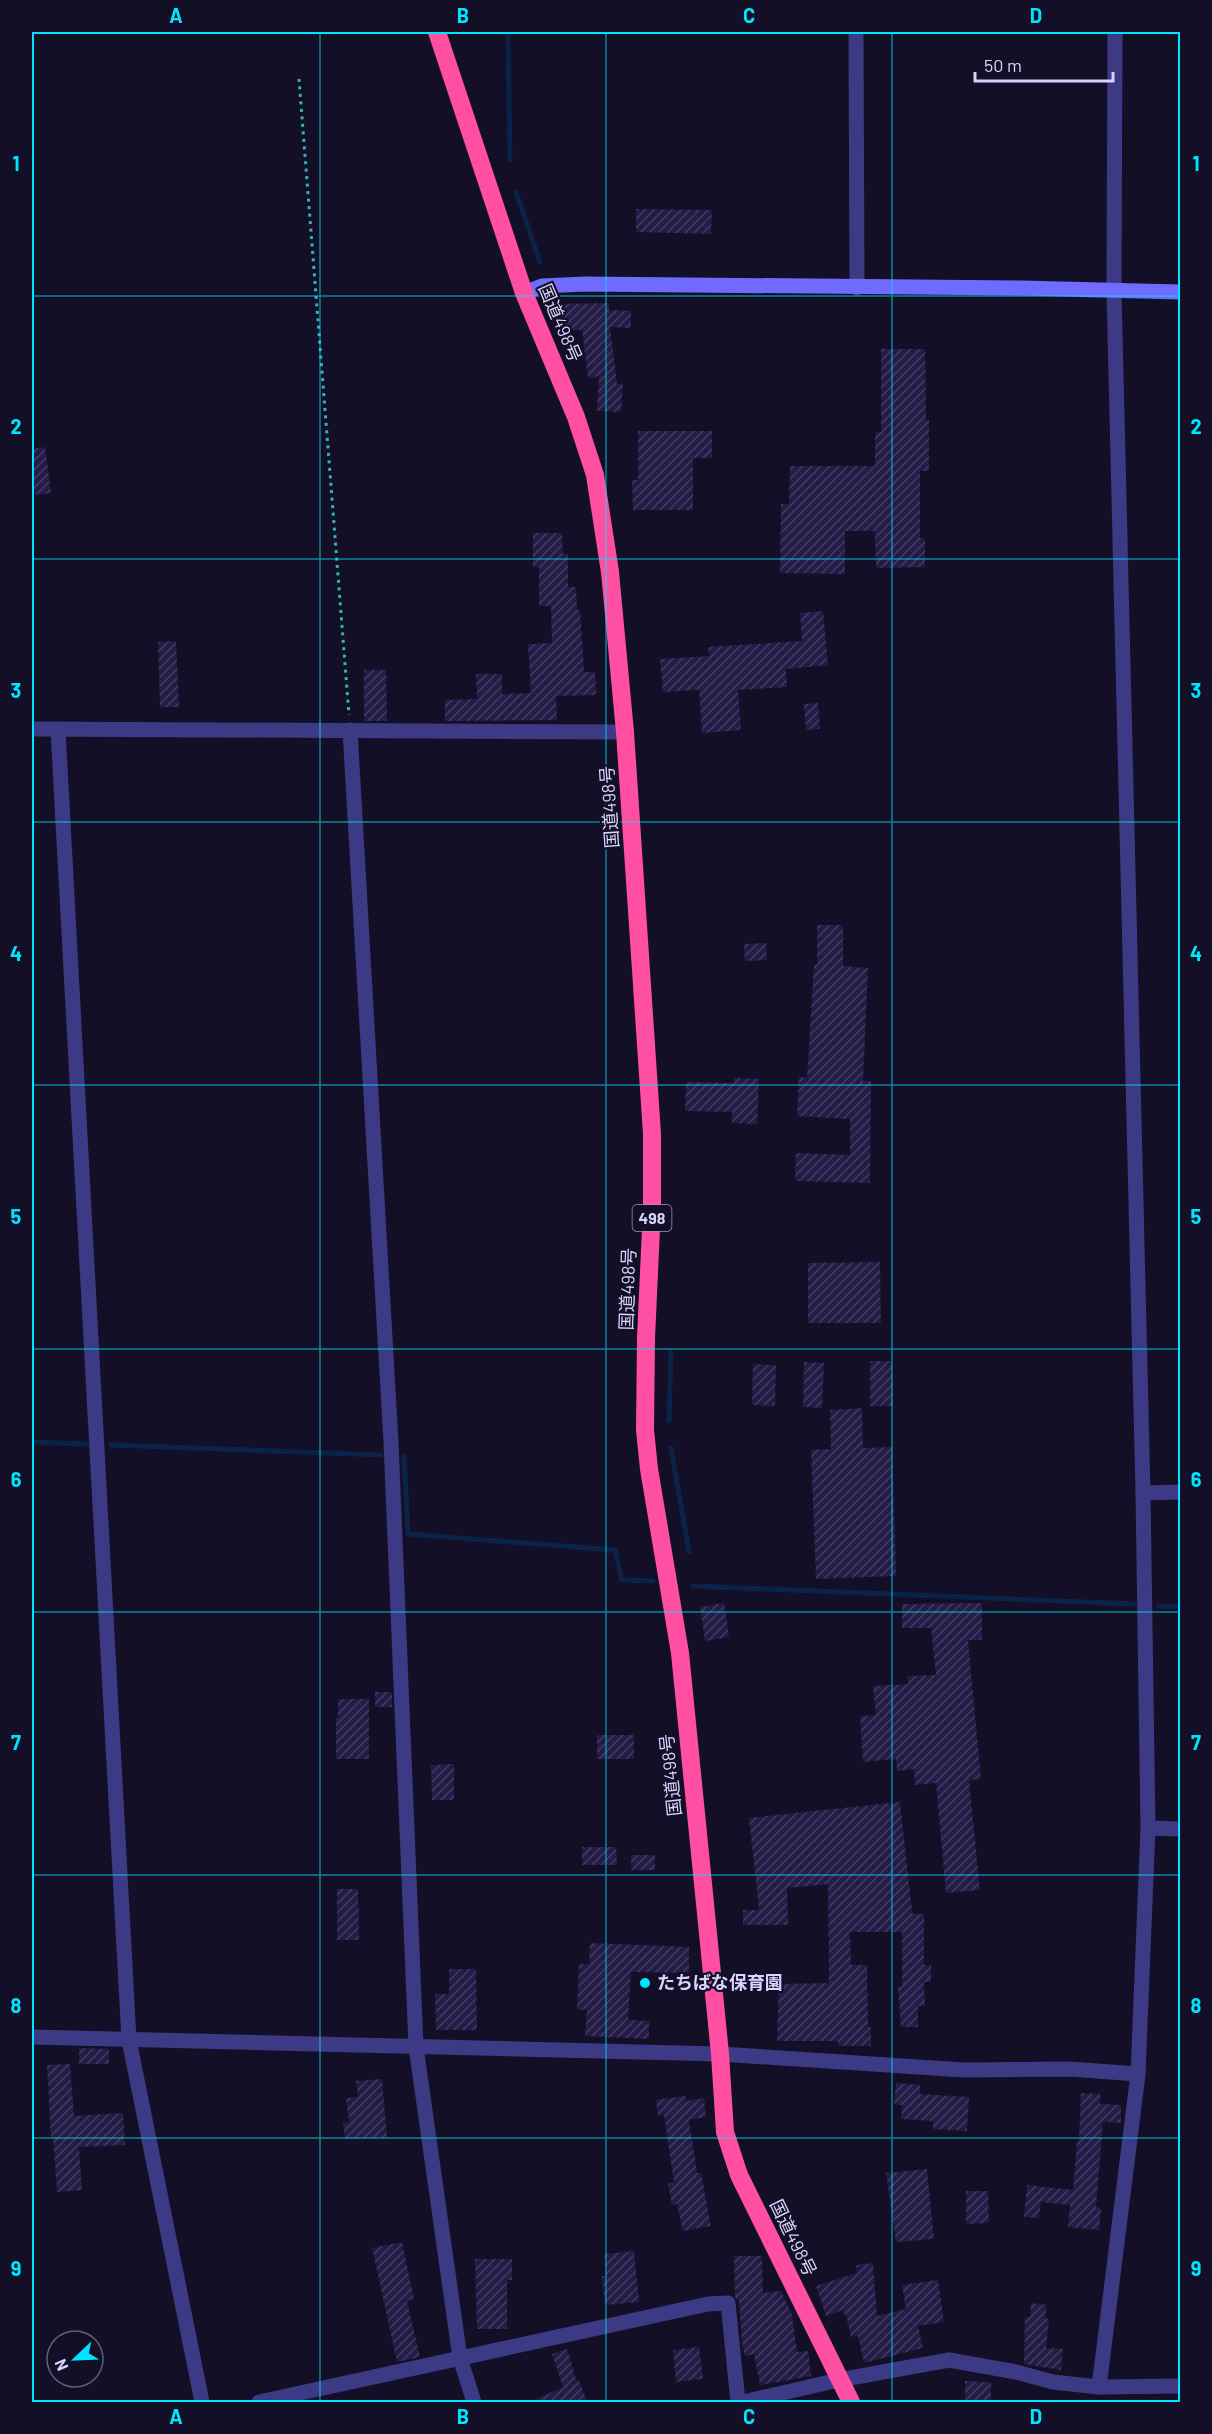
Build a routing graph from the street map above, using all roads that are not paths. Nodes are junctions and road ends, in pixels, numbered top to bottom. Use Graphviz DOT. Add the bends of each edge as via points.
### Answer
graph roads {
  1 [pos="437,32"];
  2 [pos="856,32"];
  3 [pos="1115,32"];
  4 [pos="857,288"];
  5 [pos="1114,291"];
  6 [pos="524,292"];
  7 [pos="1180,292"];
  8 [pos="32,729"];
  9 [pos="58,730"];
  10 [pos="350,730"];
  11 [pos="625,732"];
  12 [pos="1180,1492"];
  13 [pos="1143,1493"];
  14 [pos="1148,1828"];
  15 [pos="1180,1829"];
  16 [pos="32,2037"];
  17 [pos="129,2040"];
  18 [pos="416,2047"];
  19 [pos="720,2054"];
  20 [pos="1138,2074"];
  21 [pos="460,2358"];
  22 [pos="839,2380"];
  23 [pos="1099,2386"];
  24 [pos="1180,2386"];
  25 [pos="202,2403"];
  26 [pos="259,2403"];
  27 [pos="474,2403"];
  28 [pos="738,2403"];
  29 [pos="743,2403"];
  30 [pos="851,2403"];
  1 -- 6 [label="highway, 国道498号 / 498"];
  2 -- 4 [label="street"];
  3 -- 5 [label="street"];
  4 -- 5 [label="street"];
  4 -- 6 [label="street" via="585,284 542,286"];
  5 -- 7 [label="street"];
  5 -- 13 [label="street"];
  6 -- 11 [label="highway, 国道498号 / 498" via="576,417 595,474 610,572"];
  8 -- 9 [label="street"];
  9 -- 10 [label="street"];
  9 -- 17 [label="street"];
  10 -- 11 [label="street"];
  10 -- 18 [label="street" via="391,1442"];
  11 -- 19 [label="highway, 国道498号 / 498" via="652,1134 645,1430 680,1653"];
  12 -- 13 [label="street"];
  13 -- 14 [label="street"];
  14 -- 15 [label="street"];
  14 -- 20 [label="street"];
  16 -- 17 [label="street"];
  17 -- 18 [label="street"];
  17 -- 25 [label="street"];
  18 -- 19 [label="street"];
  18 -- 21 [label="street"];
  19 -- 20 [label="street" via="964,2070 1070,2069"];
  19 -- 22 [label="highway, 国道498号 / 498" via="725,2132 739,2175"];
  20 -- 23 [label="street"];
  21 -- 26 [label="street"];
  21 -- 27 [label="street"];
  21 -- 28 [label="street" via="708,2304 728,2303"];
  22 -- 23 [label="street" via="950,2360 1053,2382"];
  22 -- 29 [label="street"];
  22 -- 30 [label="highway, 国道498号 / 498"];
  23 -- 24 [label="street"];
}
